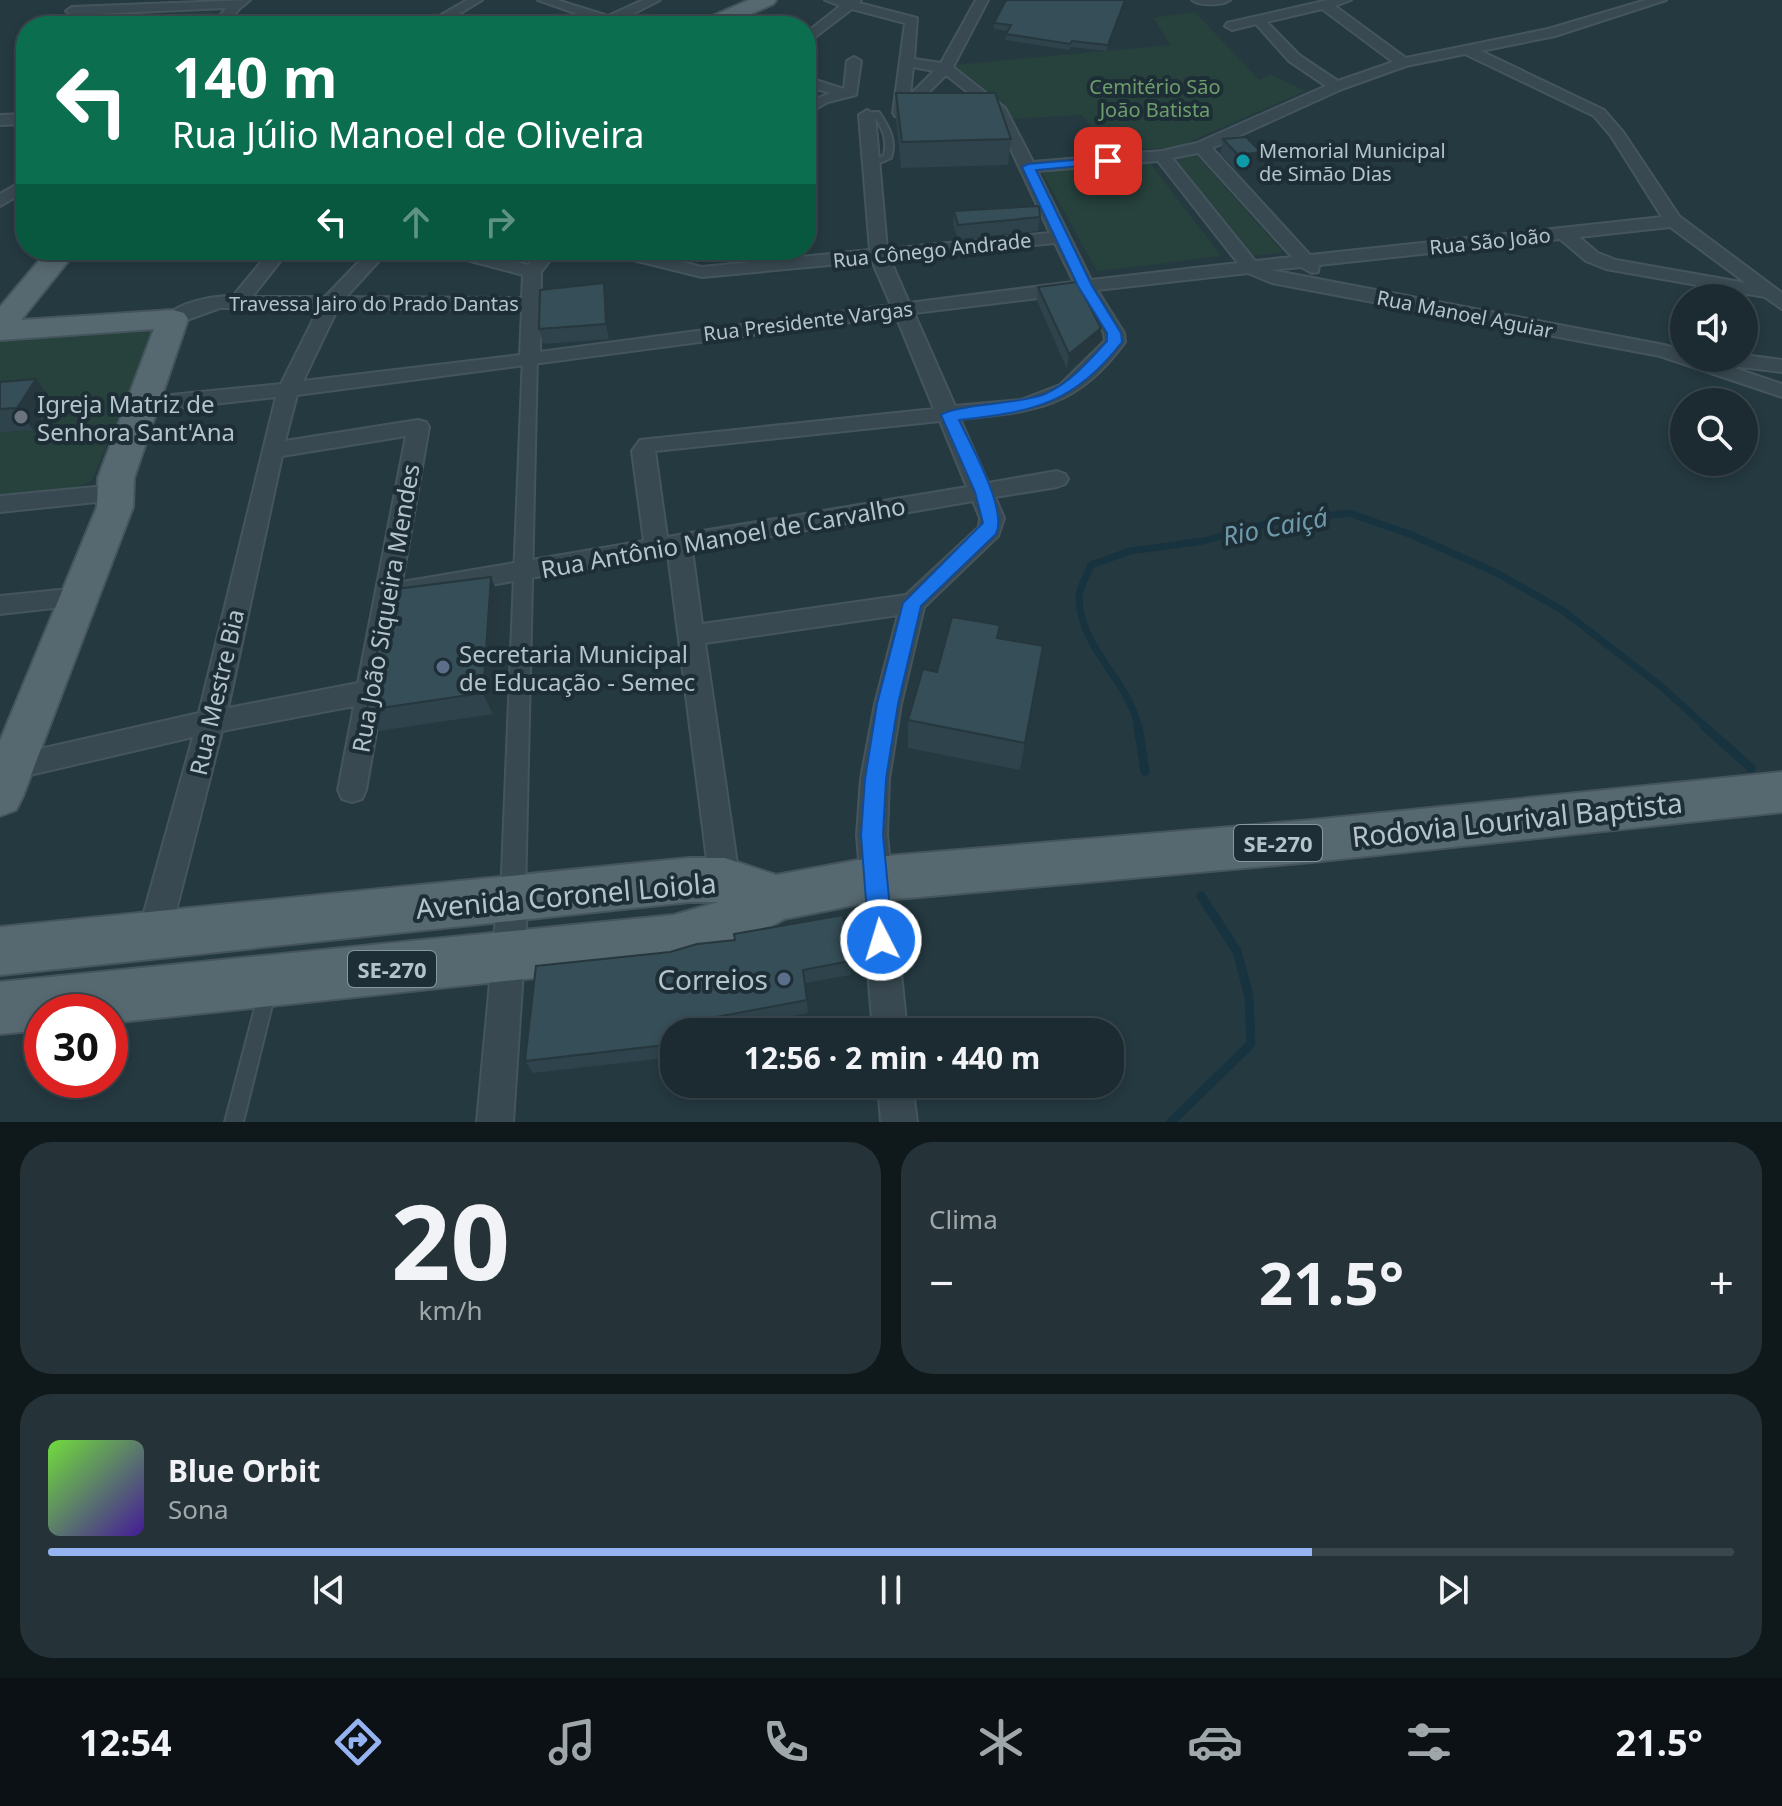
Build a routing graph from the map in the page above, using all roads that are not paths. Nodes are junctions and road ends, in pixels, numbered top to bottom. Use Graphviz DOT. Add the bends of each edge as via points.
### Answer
graph roads {
  1 [pos="476,0"];
  2 [pos="544,0"];
  3 [pos="654,0"];
  4 [pos="766,0"];
  5 [pos="831,0"];
  6 [pos="982,0"];
  7 [pos="1198,0"];
  8 [pos="1224,0"];
  9 [pos="1345,0"];
  10 [pos="1660,0"];
  11 [pos="237,2"];
  12 [pos="853,2"];
  13 [pos="1325,5"];
  14 [pos="73,6"];
  15 [pos="447,16"];
  16 [pos="600,16"];
  17 [pos="617,16"];
  18 [pos="729,16"];
  19 [pos="1259,20"];
  20 [pos="1232,26"];
  21 [pos="816,32"];
  22 [pos="1465,49"];
  23 [pos="854,61"];
  24 [pos="907,62"];
  25 [pos="1403,63"];
  26 [pos="945,68"];
  27 [pos="816,84"];
  28 [pos="1337,86"];
  29 [pos="839,94"];
  30 [pos="816,104"];
  31 [pos="971,111"];
  32 [pos="1000,111"];
  33 [pos="928,112"];
  34 [pos="900,113"];
  35 [pos="871,114"];
  36 [pos="1202,147"];
  37 [pos="1162,156"];
  38 [pos="1028,167"];
  39 [pos="1675,221"];
  40 [pos="1564,233"];
  41 [pos="1061,237"];
  42 [pos="879,255"];
  43 [pos="816,257"];
  44 [pos="55,260"];
  45 [pos="272,260"];
  46 [pos="371,260"];
  47 [pos="487,260"];
  48 [pos="541,260"];
  49 [pos="653,260"];
  50 [pos="738,260"];
  51 [pos="1305,260"];
  52 [pos="1249,266"];
  53 [pos="532,272"];
  54 [pos="1085,286"];
  55 [pos="1329,288"];
  56 [pos="1776,298"];
  57 [pos="332,301"];
  58 [pos="238,302"];
  59 [pos="531,304"];
  60 [pos="901,309"];
  61 [pos="173,319"];
  62 [pos="1,324"];
  63 [pos="1670,353"];
  64 [pos="530,357"];
  65 [pos="1758,363"];
  66 [pos="1782,366"];
  67 [pos="1728,372"];
  68 [pos="288,391"];
  69 [pos="1782,391"];
  70 [pos="141,405"];
  71 [pos="949,415"];
  72 [pos="272,450"];
  73 [pos="1057,479"];
  74 [pos="983,492"];
  75 [pos="117,493"];
  76 [pos="0,504"];
  77 [pos="668,546"];
  78 [pos="525,571"];
  79 [pos="388,594"];
  80 [pos="79,597"];
  81 [pos="913,603"];
  82 [pos="0,605"];
  83 [pos="692,635"];
  84 [pos="368,692"];
  85 [pos="211,722"];
  86 [pos="3,778"];
  87 [pos="352,790"];
  88 [pos="1782,792"];
  89 [pos="875,879"];
  90 [pos="513,896"];
  91 [pos="776,898"];
  92 [pos="728,901"];
  93 [pos="220,927"];
  94 [pos="154,934"];
  95 [pos="0,951"];
  96 [pos="510,955"];
  97 [pos="270,983"];
  98 [pos="199,989"];
  99 [pos="0,1008"];
  100 [pos="889,1018"];
  101 [pos="896,1098"];
  102 [pos="234,1122"];
  103 [pos="495,1122"];
  104 [pos="899,1122"];
  1 -- 15 [label="street"];
  2 -- 16 [label="street"];
  3 -- 17 [label="street"];
  4 -- 18 [label="main road"];
  5 -- 12 [label="street"];
  6 -- 26 [label="street"];
  7 -- 8 [label="street"];
  9 -- 13 [label="street"];
  10 -- 22 [label="street" via="1550,33"];
  11 -- 14 [label="street"];
  12 -- 21 [label="street"];
  12 -- 24 [label="street" via="911,19"];
  13 -- 19 [label="street"];
  13 -- 25 [label="street"];
  19 -- 20 [label="street"];
  19 -- 28 [label="street" via="1287,55"];
  22 -- 25 [label="street"];
  22 -- 39 [label="street" via="1604,117"];
  23 -- 29 [label="street" via="851,92"];
  24 -- 26 [label="street"];
  24 -- 34 [label="street"];
  25 -- 28 [label="street"];
  26 -- 32 [label="street"];
  26 -- 34 [label="street"];
  27 -- 29 [label="street"];
  28 -- 36 [label="street"];
  29 -- 30 [label="street"];
  29 -- 35 [label="street"];
  31 -- 32 [label="street"];
  32 -- 38 [label="street"];
  33 -- 34 [label="street"];
  34 -- 35 [label="street"];
  35 -- 42 [label="street"];
  36 -- 37 [label="street"];
  36 -- 51 [label="street"];
  37 -- 38 [label="street"];
  37 -- 52 [label="street"];
  38 -- 41 [label="street"];
  39 -- 40 [label="street, Rua São João"];
  39 -- 56 [label="street"];
  40 -- 51 [label="street, Rua São João"];
  40 -- 56 [label="street" via="1592,257 1612,265"];
  41 -- 42 [label="street, Rua Cônego Andrade"];
  41 -- 54 [label="street"];
  42 -- 43 [label="street, Rua Cônego Andrade"];
  42 -- 60 [label="street"];
  44 -- 62 [label="main road"];
  45 -- 58 [label="street"];
  46 -- 57 [label="street, Rua Mestre Bia"];
  47 -- 53 [label="street"];
  48 -- 53 [label="street"];
  49 -- 50 [label="street, Rua Cônego Andrade" via="691,270"];
  51 -- 52 [label="street, Rua São João"];
  51 -- 55 [label="street"];
  52 -- 54 [label="street, Rua Presidente Vargas"];
  52 -- 55 [label="street, Rua Manoel Aguiar" via="1272,278"];
  53 -- 59 [label="street"];
  54 -- 60 [label="street, Rua Presidente Vargas"];
  54 -- 71 [label="street" via="1115,342 1080,379 1050,398 1024,406"];
  55 -- 63 [label="street, Rua Manoel Aguiar"];
  57 -- 58 [label="street, Travessa Jairo do Prado Dantas"];
  57 -- 59 [label="street, Travessa Jairo do Prado Dantas"];
  57 -- 68 [label="street, Rua Mestre Bia"];
  58 -- 61 [label="street, Travessa Jairo do Prado Dantas" via="204,305"];
  59 -- 64 [label="street"];
  60 -- 64 [label="street, Rua Presidente Vargas"];
  60 -- 71 [label="street"];
  61 -- 62 [label="main road"];
  61 -- 70 [label="main road"];
  64 -- 68 [label="street, Rua Presidente Vargas"];
  64 -- 78 [label="street"];
  65 -- 66 [label="street"];
  67 -- 69 [label="street, Rua Manoel Aguiar"];
  68 -- 70 [label="street, Rua Presidente Vargas"];
  68 -- 72 [label="street, Rua Mestre Bia"];
  70 -- 75 [label="main road" via="116,478"];
  71 -- 74 [label="street"];
  71 -- 77 [label="street" via="645,447"];
  72 -- 79 [label="street, Rua João Siqueira Mendes" via="417,426"];
  72 -- 85 [label="street, Rua Mestre Bia"];
  73 -- 74 [label="street, Rua Antônio Manoel de Carvalho"];
  74 -- 77 [label="street, Rua Antônio Manoel de Carvalho"];
  74 -- 81 [label="street" via="992,518 990,530"];
  75 -- 76 [label="street"];
  75 -- 80 [label="main road"];
  77 -- 78 [label="street, Rua Antônio Manoel de Carvalho"];
  77 -- 83 [label="street"];
  78 -- 79 [label="street, Rua Antônio Manoel de Carvalho"];
  78 -- 90 [label="street"];
  79 -- 84 [label="street, Rua João Siqueira Mendes"];
  80 -- 82 [label="street"];
  80 -- 86 [label="main road"];
  81 -- 83 [label="street"];
  81 -- 89 [label="street" via="875,779"];
  83 -- 92 [label="street"];
  84 -- 85 [label="street"];
  84 -- 87 [label="street, Rua João Siqueira Mendes"];
  85 -- 86 [label="street"];
  85 -- 94 [label="street, Rua Mestre Bia"];
  88 -- 89 [label="main road, Rodovia Lourival Baptista / SE-270"];
  89 -- 91 [label="main road, Rodovia Lourival Baptista / SE-270"];
  89 -- 100 [label="street"];
  90 -- 92 [label="main road, Avenida Coronel Loiola / SE-270" via="689,880"];
  90 -- 93 [label="main road, Avenida Coronel Loiola / SE-270"];
  90 -- 96 [label="street"];
  91 -- 92 [label="main road, Avenida Coronel Loiola / SE-270"];
  92 -- 96 [label="main road, Avenida Coronel Loiola / SE-270" via="674,939"];
  93 -- 94 [label="main road, Avenida Coronel Loiola / SE-270"];
  93 -- 98 [label="main road"];
  94 -- 95 [label="main road, Avenida Coronel Loiola / SE-270"];
  96 -- 97 [label="main road, Avenida Coronel Loiola / SE-270"];
  96 -- 103 [label="street"];
  97 -- 98 [label="main road, Avenida Coronel Loiola / SE-270"];
  97 -- 102 [label="lane"];
  98 -- 99 [label="main road, Avenida Coronel Loiola / SE-270"];
  101 -- 104 [label="street"];
}
